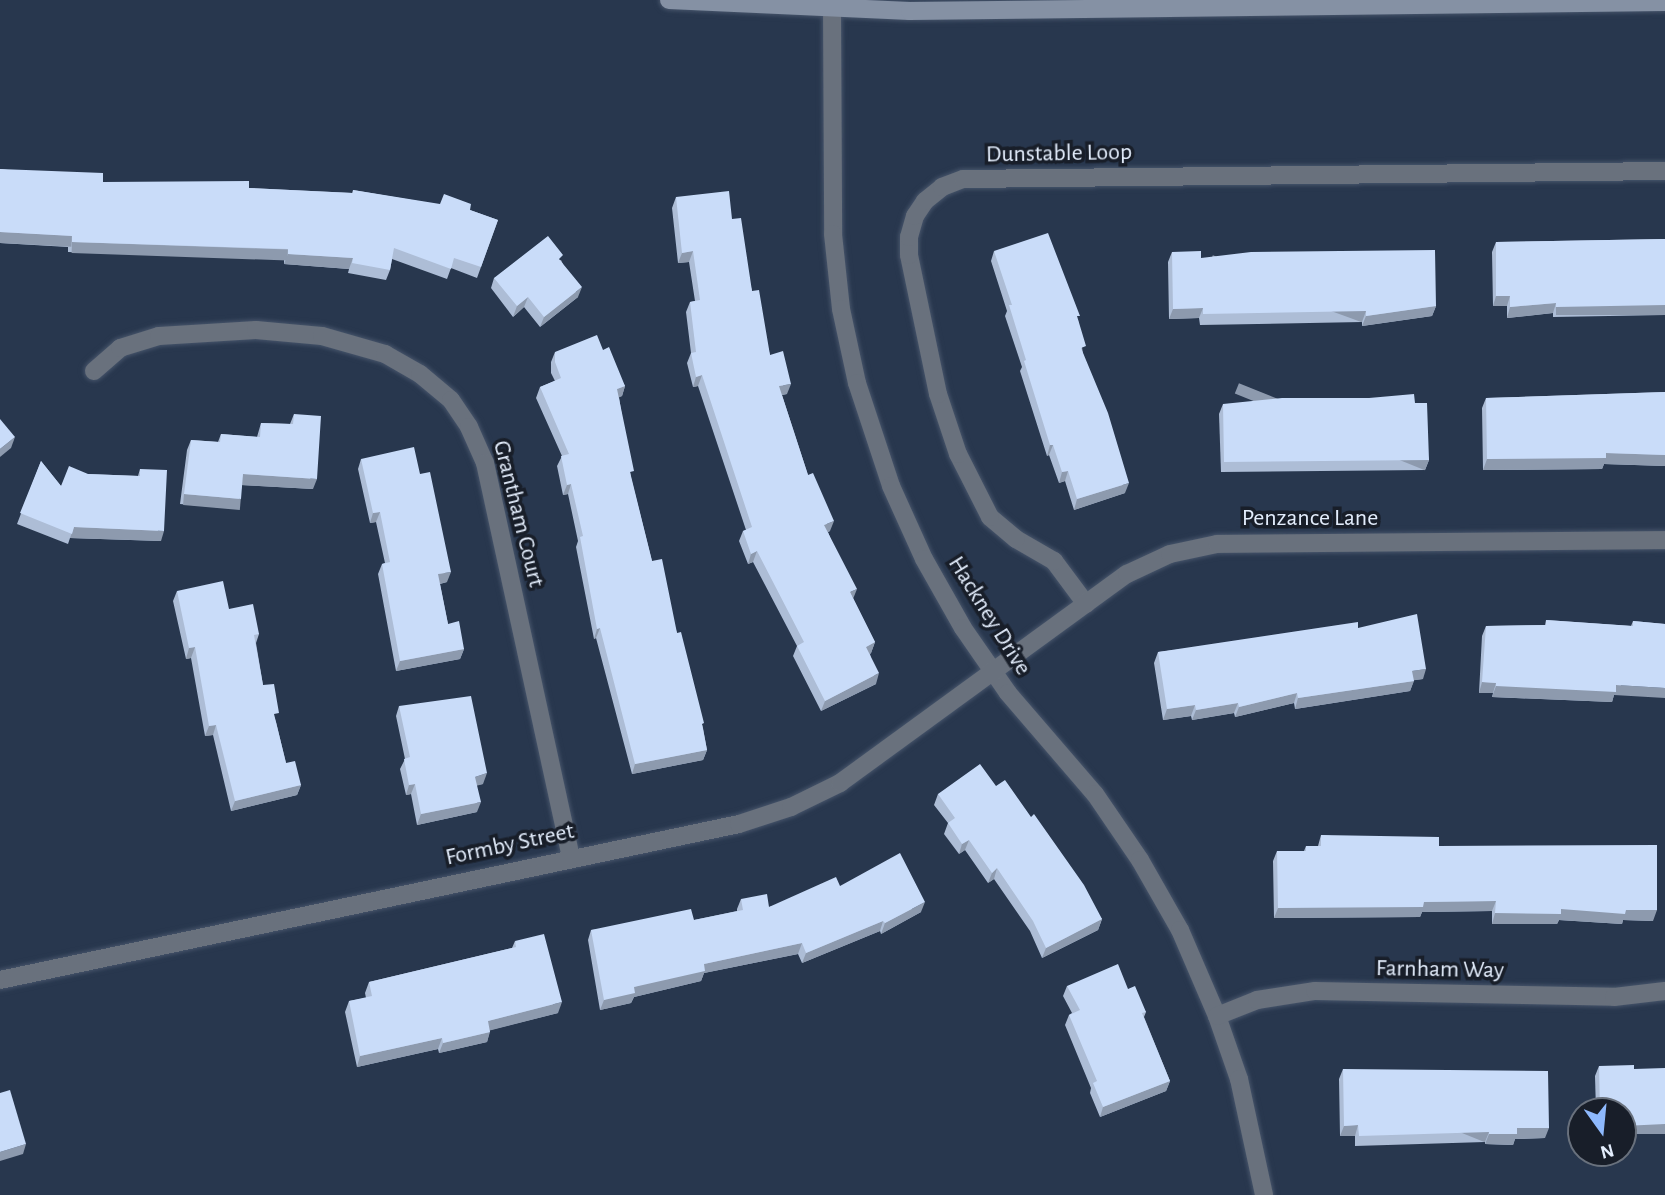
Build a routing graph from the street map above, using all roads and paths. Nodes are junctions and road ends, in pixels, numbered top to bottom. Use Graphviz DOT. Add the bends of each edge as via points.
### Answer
graph roads {
  1 [pos="669,0"];
  2 [pos="1665,2"];
  3 [pos="832,8"];
  4 [pos="1665,171"];
  5 [pos="94,371"];
  6 [pos="1665,540"];
  7 [pos="1086,604"];
  8 [pos="993,673"];
  9 [pos="571,858"];
  10 [pos="0,980"];
  11 [pos="1665,991"];
  12 [pos="1217,1016"];
  13 [pos="1264,1195"];
  1 -- 3 [label="street"];
  2 -- 3 [label="street" via="937,11"];
  3 -- 8 [label="street, Hackney Drive" via="833,234 841,309 857,383 891,486 924,559"];
  4 -- 7 [label="street, Dunstable Loop" via="963,179 942,187 915,216 909,255 938,394 954,442 990,517 1054,561"];
  5 -- 9 [label="street, Grantham Court" via="120,348 159,336 256,330 322,336 385,354 420,374 451,400 485,463"];
  6 -- 7 [label="street, Penzance Lane" via="1217,544 1170,554 1127,574"];
  7 -- 8 [label="street, Penzance Lane"];
  8 -- 9 [label="street, Formby Street" via="840,783 791,807 739,824"];
  8 -- 12 [label="street, Hackney Drive" via="1095,794 1140,860 1180,930"];
  9 -- 10 [label="street, Formby Street"];
  11 -- 12 [label="street, Farnham Way" via="1614,997 1315,991 1256,1000"];
  12 -- 13 [label="street, Hackney Drive" via="1239,1079"];
}
